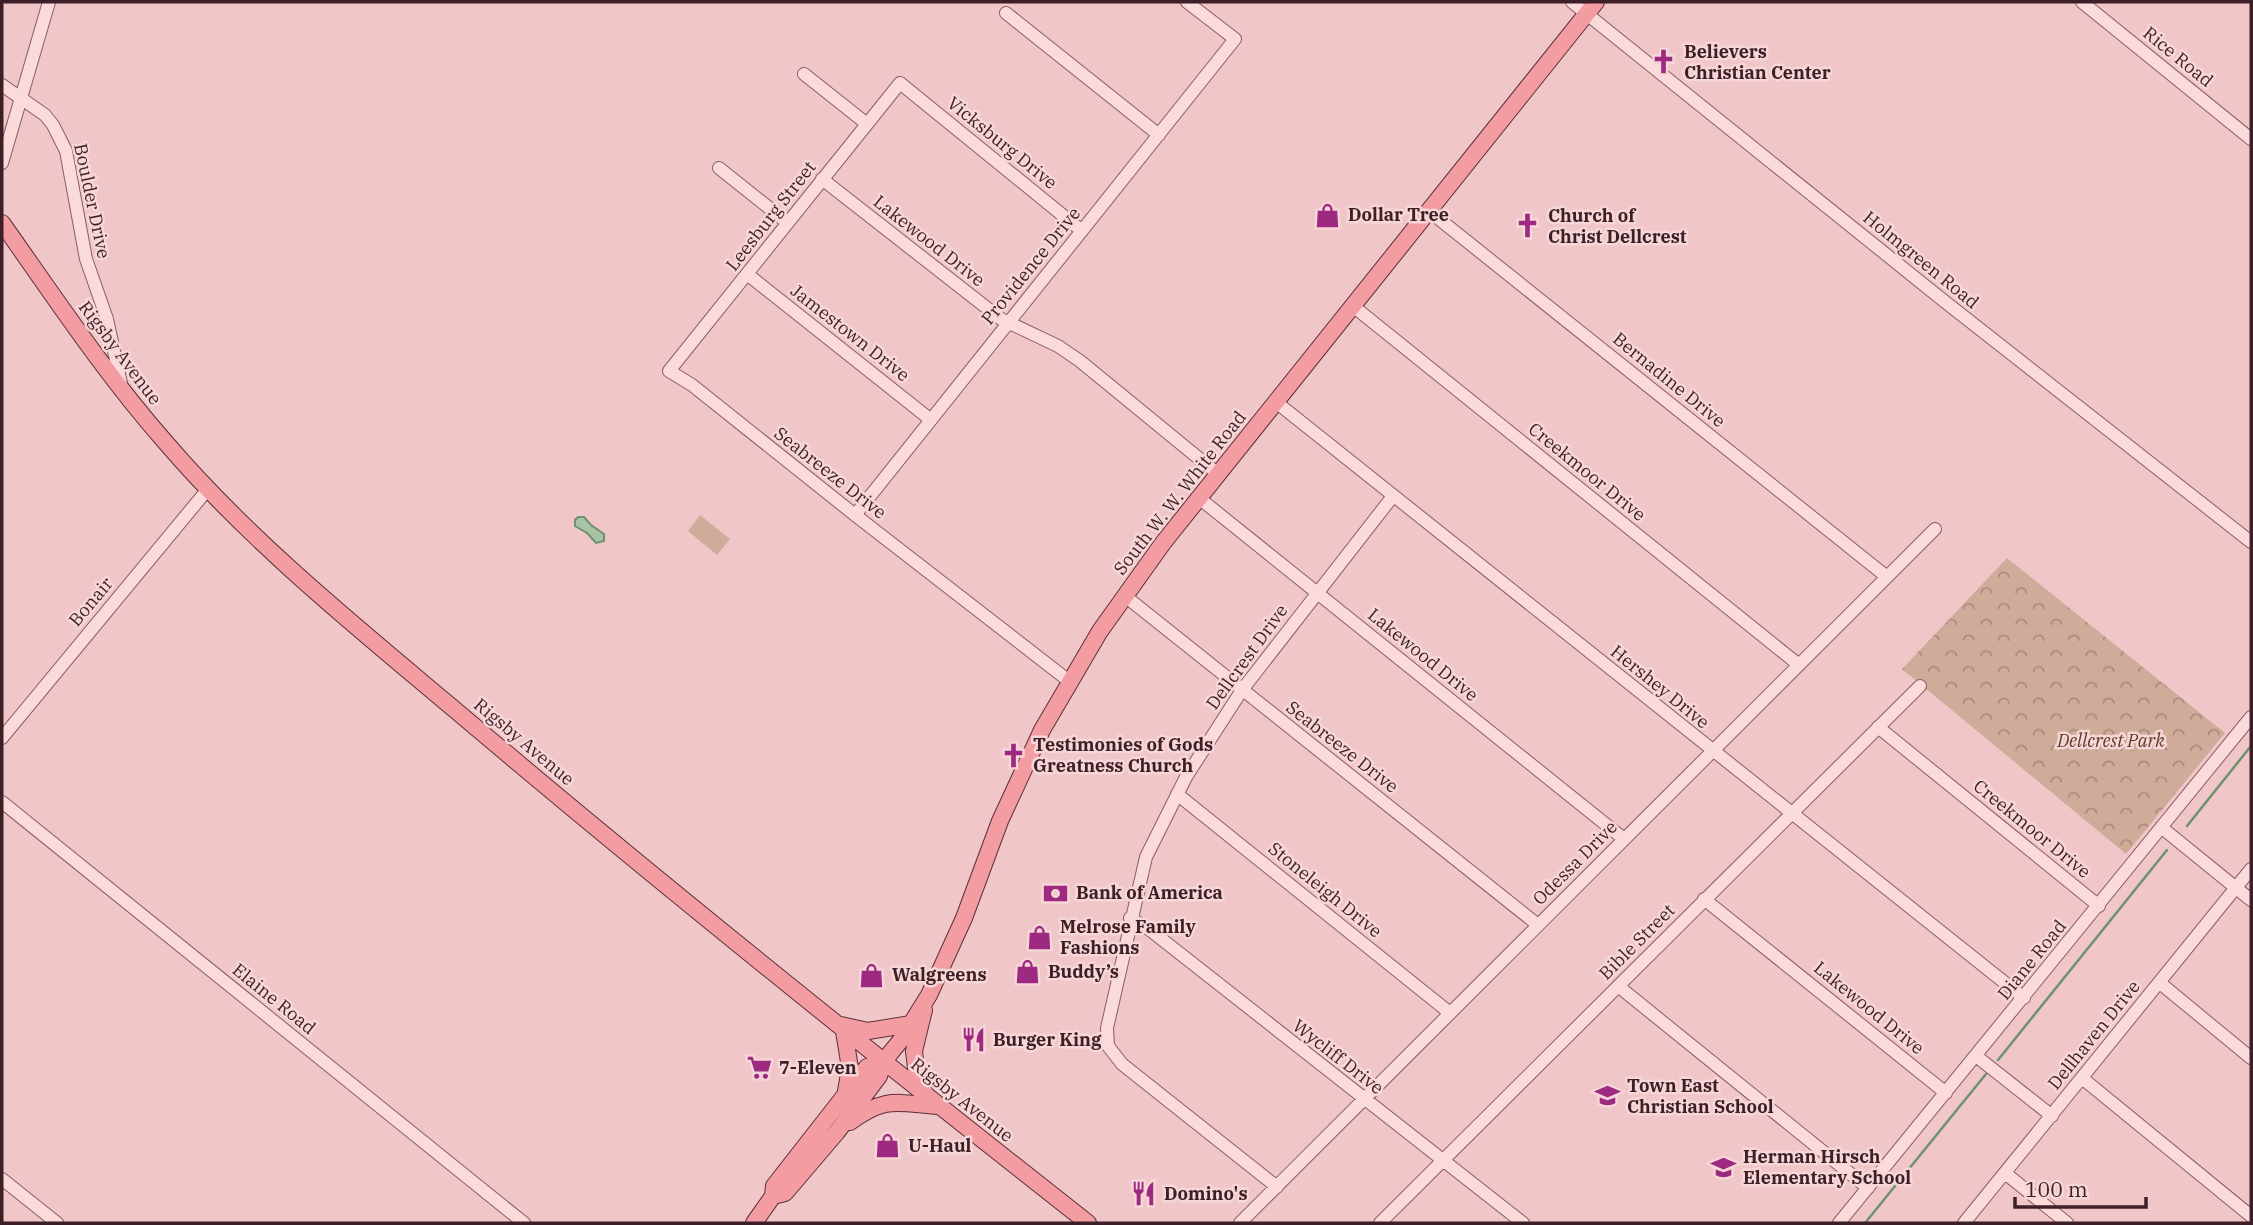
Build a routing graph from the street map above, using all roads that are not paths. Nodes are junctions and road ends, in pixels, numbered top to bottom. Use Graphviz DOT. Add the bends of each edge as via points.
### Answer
graph roads {
  1 [pos="49,2"];
  2 [pos="1188,2"];
  3 [pos="1572,2"];
  4 [pos="2082,2"];
  5 [pos="1591,8"];
  6 [pos="1006,13"];
  7 [pos="804,74"];
  8 [pos="900,83"];
  9 [pos="2,85"];
  10 [pos="21,97"];
  11 [pos="867,124"];
  12 [pos="1158,135"];
  13 [pos="2251,139"];
  14 [pos="2,163"];
  15 [pos="719,168"];
  16 [pos="822,179"];
  17 [pos="1429,211"];
  18 [pos="2,223"];
  19 [pos="788,223"];
  20 [pos="1082,230"];
  21 [pos="747,274"];
  22 [pos="1353,306"];
  23 [pos="1008,324"];
  24 [pos="670,371"];
  25 [pos="122,390"];
  26 [pos="1276,402"];
  27 [pos="931,420"];
  28 [pos="1219,474"];
  29 [pos="208,489"];
  30 [pos="1393,496"];
  31 [pos="1199,498"];
  32 [pos="855,515"];
  33 [pos="1936,529"];
  34 [pos="2251,542"];
  35 [pos="1887,577"];
  36 [pos="1317,593"];
  37 [pos="1125,596"];
  38 [pos="1799,664"];
  39 [pos="1069,681"];
  40 [pos="1920,686"];
  41 [pos="1242,690"];
  42 [pos="2251,717"];
  43 [pos="1878,727"];
  44 [pos="2,738"];
  45 [pos="1712,751"];
  46 [pos="1177,794"];
  47 [pos="2,802"];
  48 [pos="1791,814"];
  49 [pos="2161,827"];
  50 [pos="1624,839"];
  51 [pos="2251,869"];
  52 [pos="2236,887"];
  53 [pos="1704,899"];
  54 [pos="2251,900"];
  55 [pos="2099,905"];
  56 [pos="1130,918"];
  57 [pos="1538,925"];
  58 [pos="2160,983"];
  59 [pos="1618,986"];
  60 [pos="2024,998"];
  61 [pos="925,1002"];
  62 [pos="1450,1013"];
  63 [pos="911,1024"];
  64 [pos="840,1027"];
  65 [pos="1976,1056"];
  66 [pos="2251,1058"];
  67 [pos="883,1062"];
  68 [pos="2082,1078"];
  69 [pos="846,1093"];
  70 [pos="1946,1093"];
  71 [pos="1363,1100"];
  72 [pos="932,1101"];
  73 [pos="2052,1116"];
  74 [pos="839,1120"];
  75 [pos="1442,1162"];
  76 [pos="2005,1172"];
  77 [pos="2,1179"];
  78 [pos="1277,1188"];
  79 [pos="1868,1188"];
  80 [pos="774,1196"];
  81 [pos="2251,1216"];
  82 [pos="57,1223"];
  83 [pos="524,1223"];
  84 [pos="754,1223"];
  85 [pos="1088,1223"];
  86 [pos="1240,1223"];
  87 [pos="1380,1223"];
  88 [pos="1523,1223"];
  89 [pos="1839,1223"];
  90 [pos="1964,1223"];
  91 [pos="2067,1223"];
  1 -- 10 [label="street"];
  2 -- 12 [label="street, Providence Drive" via="1235,39"];
  3 -- 5 [label="street, Holmgreen Road"];
  4 -- 13 [label="street, Rice Road"];
  5 -- 17 [label="main road, South W. W. White Road"];
  5 -- 34 [label="street, Holmgreen Road" via="1944,301"];
  6 -- 12 [label="street"];
  7 -- 11 [label="street"];
  8 -- 11 [label="street, Leesburg Street"];
  8 -- 20 [label="street, Vicksburg Drive"];
  9 -- 10 [label="street, Boulder Drive"];
  10 -- 14 [label="street"];
  10 -- 25 [label="street, Boulder Drive" via="45,115 66,151 86,260 107,319"];
  11 -- 16 [label="street, Leesburg Street"];
  12 -- 20 [label="street, Providence Drive"];
  15 -- 19 [label="street"];
  16 -- 19 [label="street, Leesburg Street"];
  16 -- 23 [label="street, Lakewood Drive"];
  17 -- 22 [label="main road, South W. W. White Road"];
  17 -- 35 [label="street, Bernadine Drive"];
  18 -- 25 [label="main road, Rigsby Avenue"];
  19 -- 21 [label="street, Leesburg Street"];
  20 -- 23 [label="street, Providence Drive"];
  21 -- 24 [label="street, Leesburg Street"];
  21 -- 27 [label="street, Jamestown Drive"];
  22 -- 26 [label="main road, South W. W. White Road"];
  22 -- 38 [label="street, Creekmoor Drive"];
  23 -- 27 [label="street, Providence Drive"];
  23 -- 28 [label="street, Lakewood Drive" via="1080,361"];
  24 -- 32 [label="street, Seabreeze Drive"];
  25 -- 29 [label="main road, Rigsby Avenue"];
  26 -- 28 [label="main road, South W. W. White Road"];
  26 -- 30 [label="street, Hershey Drive"];
  27 -- 32 [label="street, Providence Drive"];
  28 -- 31 [label="main road, South W. W. White Road"];
  29 -- 44 [label="street, Bonair"];
  29 -- 64 [label="main road, Rigsby Avenue" via="344,616"];
  30 -- 36 [label="street, Dellcrest Drive"];
  30 -- 45 [label="street, Hershey Drive"];
  31 -- 36 [label="street, Lakewood Drive"];
  31 -- 37 [label="main road, South W. W. White Road"];
  32 -- 39 [label="street, Seabreeze Drive"];
  33 -- 35 [label="street, Odessa Drive"];
  35 -- 38 [label="street, Odessa Drive"];
  36 -- 41 [label="street, Dellcrest Drive"];
  36 -- 50 [label="street, Lakewood Drive"];
  37 -- 39 [label="main road, South W. W. White Road"];
  37 -- 41 [label="street, Seabreeze Drive"];
  38 -- 45 [label="street, Odessa Drive"];
  39 -- 61 [label="main road, South W. W. White Road" via="1005,812"];
  40 -- 43 [label="street, Bible Street"];
  41 -- 46 [label="street, Dellcrest Drive"];
  41 -- 57 [label="street, Seabreeze Drive"];
  42 -- 49 [label="street, Diane Road"];
  43 -- 48 [label="street, Bible Street"];
  43 -- 55 [label="street, Creekmoor Drive"];
  45 -- 48 [label="street, Hershey Drive"];
  45 -- 50 [label="street, Odessa Drive"];
  46 -- 56 [label="street, Dellcrest Drive" via="1150,846"];
  46 -- 62 [label="street, Stoneleigh Drive"];
  47 -- 83 [label="street, Elaine Road"];
  48 -- 53 [label="street, Bible Street"];
  48 -- 60 [label="street, Hershey Drive"];
  49 -- 52 [label="street"];
  49 -- 55 [label="street, Diane Road"];
  50 -- 57 [label="street, Odessa Drive"];
  51 -- 52 [label="street, Dellhaven Drive"];
  52 -- 54 [label="street"];
  52 -- 58 [label="street, Dellhaven Drive"];
  53 -- 59 [label="street, Bible Street"];
  53 -- 70 [label="street, Lakewood Drive"];
  55 -- 60 [label="street, Diane Road"];
  56 -- 71 [label="street, Wycliff Drive"];
  56 -- 78 [label="street, Dellcrest Drive" via="1107,1028 1108,1046 1122,1064"];
  57 -- 62 [label="street, Odessa Drive"];
  58 -- 66 [label="street"];
  58 -- 68 [label="street, Dellhaven Drive"];
  59 -- 75 [label="street, Bible Street"];
  59 -- 79 [label="street"];
  60 -- 65 [label="street, Diane Road"];
  61 -- 63 [label="main road, South W. W. White Road"];
  61 -- 72 [label="main road" via="914,1051 916,1068"];
  62 -- 71 [label="street, Odessa Drive"];
  63 -- 64 [label="main road" via="868,1031"];
  63 -- 67 [label="main road, South W. W. White Road"];
  64 -- 67 [label="main road, Rigsby Avenue"];
  64 -- 69 [label="main road" via="850,1068"];
  65 -- 70 [label="street, Diane Road"];
  65 -- 73 [label="street"];
  67 -- 69 [label="main road, South W. W. White Road" via="867,1067"];
  67 -- 72 [label="main road, Rigsby Avenue"];
  67 -- 74 [label="main road, South W. W. White Road" via="879,1076"];
  68 -- 73 [label="street, Dellhaven Drive"];
  68 -- 81 [label="street"];
  69 -- 74 [label="main road, South W. W. White Road"];
  70 -- 79 [label="street, Diane Road"];
  71 -- 75 [label="street, Wycliff Drive"];
  71 -- 78 [label="street, Odessa Drive"];
  72 -- 74 [label="main road" via="888,1101"];
  72 -- 85 [label="main road, Rigsby Avenue"];
  73 -- 76 [label="street, Dellhaven Drive"];
  74 -- 80 [label="main road, South W. W. White Road" via="785,1193"];
  74 -- 80 [label="main road, South W. W. White Road" via="774,1186"];
  75 -- 87 [label="street, Bible Street"];
  75 -- 88 [label="street, Wycliff Drive"];
  76 -- 90 [label="street, Dellhaven Drive"];
  76 -- 91 [label="street"];
  77 -- 82 [label="street"];
  78 -- 86 [label="street, Odessa Drive"];
  79 -- 89 [label="street, Diane Road"];
  80 -- 84 [label="main road, South W. W. White Road"];
}
